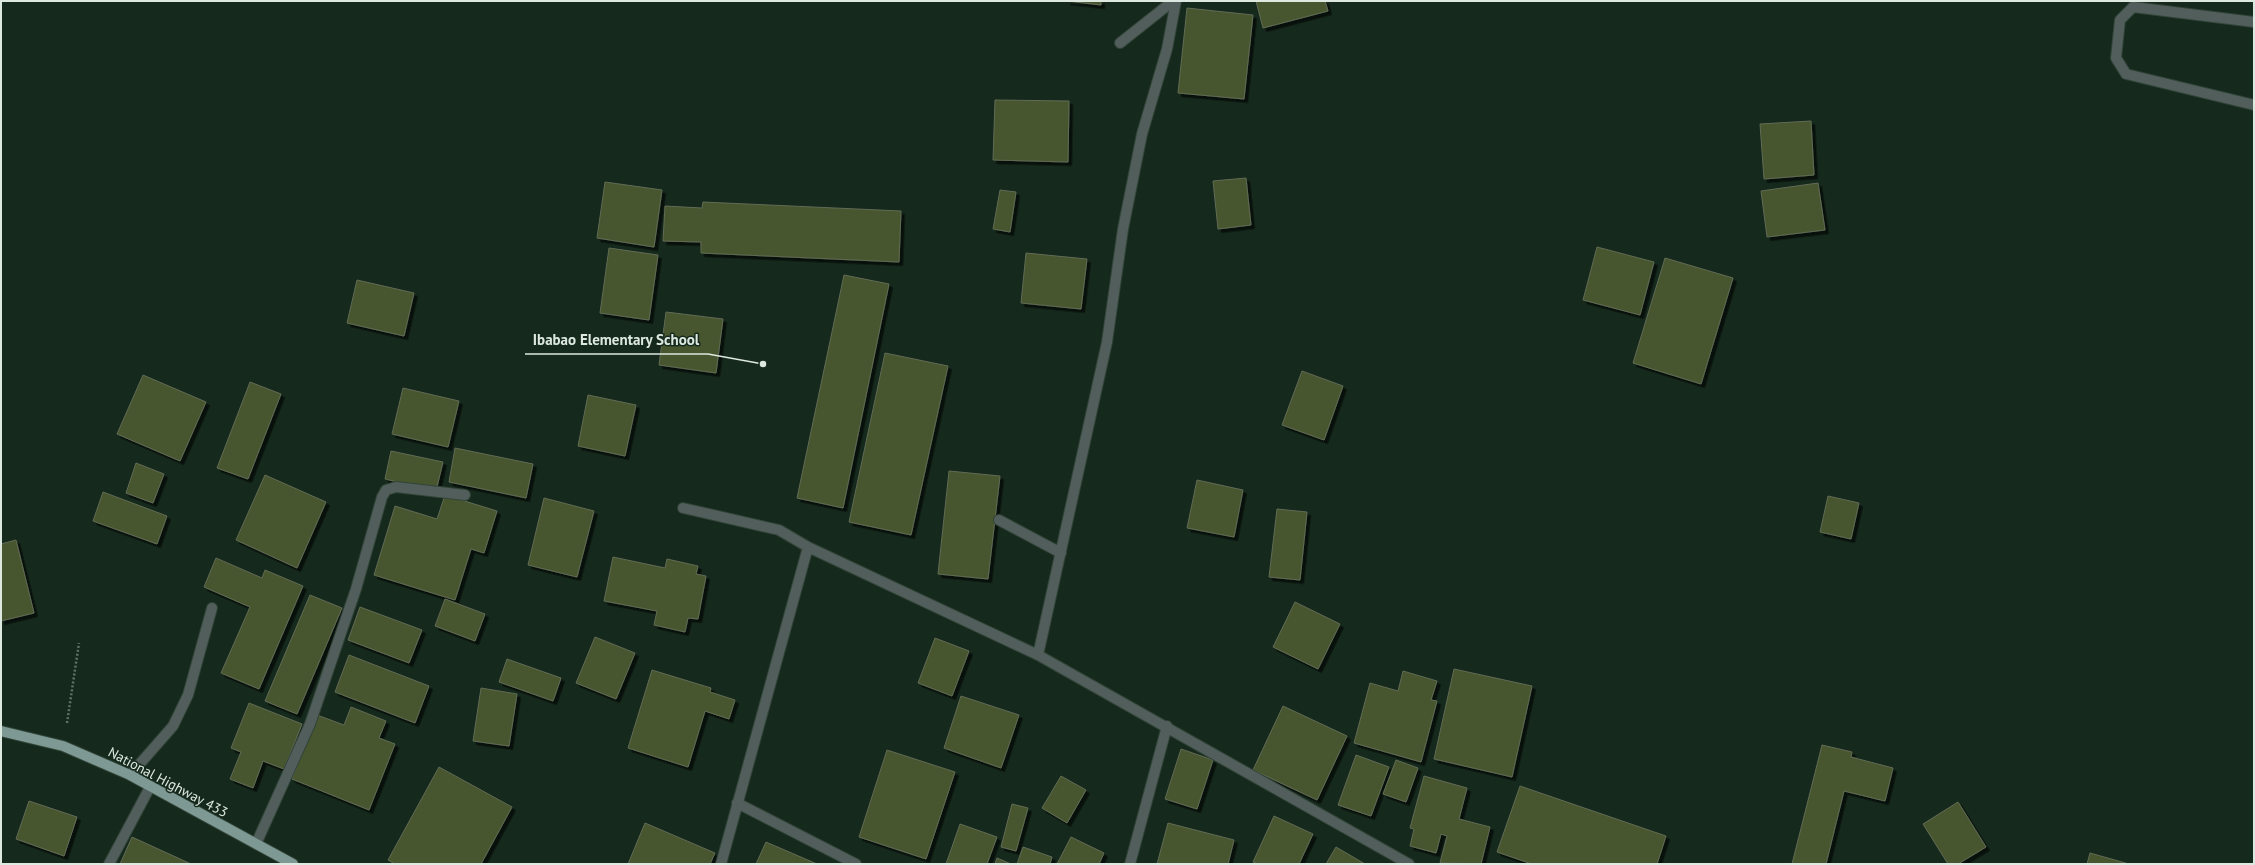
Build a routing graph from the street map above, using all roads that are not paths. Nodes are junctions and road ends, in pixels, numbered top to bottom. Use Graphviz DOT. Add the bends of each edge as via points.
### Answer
graph roads {
  1 [pos="1174,1"];
  2 [pos="2254,22"];
  3 [pos="1120,43"];
  4 [pos="2254,105"];
  5 [pos="465,495"];
  6 [pos="683,508"];
  7 [pos="999,520"];
  8 [pos="808,547"];
  9 [pos="1061,553"];
  10 [pos="212,608"];
  11 [pos="1038,654"];
  12 [pos="1167,726"];
  13 [pos="1,731"];
  14 [pos="130,775"];
  15 [pos="150,787"];
  16 [pos="737,803"];
  17 [pos="256,844"];
  18 [pos="108,864"];
  19 [pos="294,864"];
  20 [pos="721,864"];
  21 [pos="856,864"];
  22 [pos="1130,864"];
  23 [pos="1409,864"];
  1 -- 3 [label="street"];
  1 -- 9 [label="street" via="1168,49 1142,134 1123,229 1107,342"];
  2 -- 4 [label="street" via="2133,7 2120,20 2116,58 2126,74"];
  5 -- 17 [label="street" via="396,487 386,490 356,589 310,724"];
  6 -- 8 [label="street" via="779,530"];
  7 -- 9 [label="street"];
  8 -- 11 [label="street"];
  8 -- 16 [label="street"];
  9 -- 11 [label="street"];
  10 -- 14 [label="street" via="188,695 172,726"];
  11 -- 12 [label="street"];
  12 -- 22 [label="street"];
  12 -- 23 [label="street"];
  13 -- 14 [label="main road, National Highway 433" via="63,746"];
  14 -- 15 [label="main road, National Highway 433"];
  15 -- 17 [label="main road, National Highway 433"];
  15 -- 18 [label="street"];
  16 -- 20 [label="street"];
  16 -- 21 [label="street"];
  17 -- 19 [label="main road, National Highway 433"];
}
